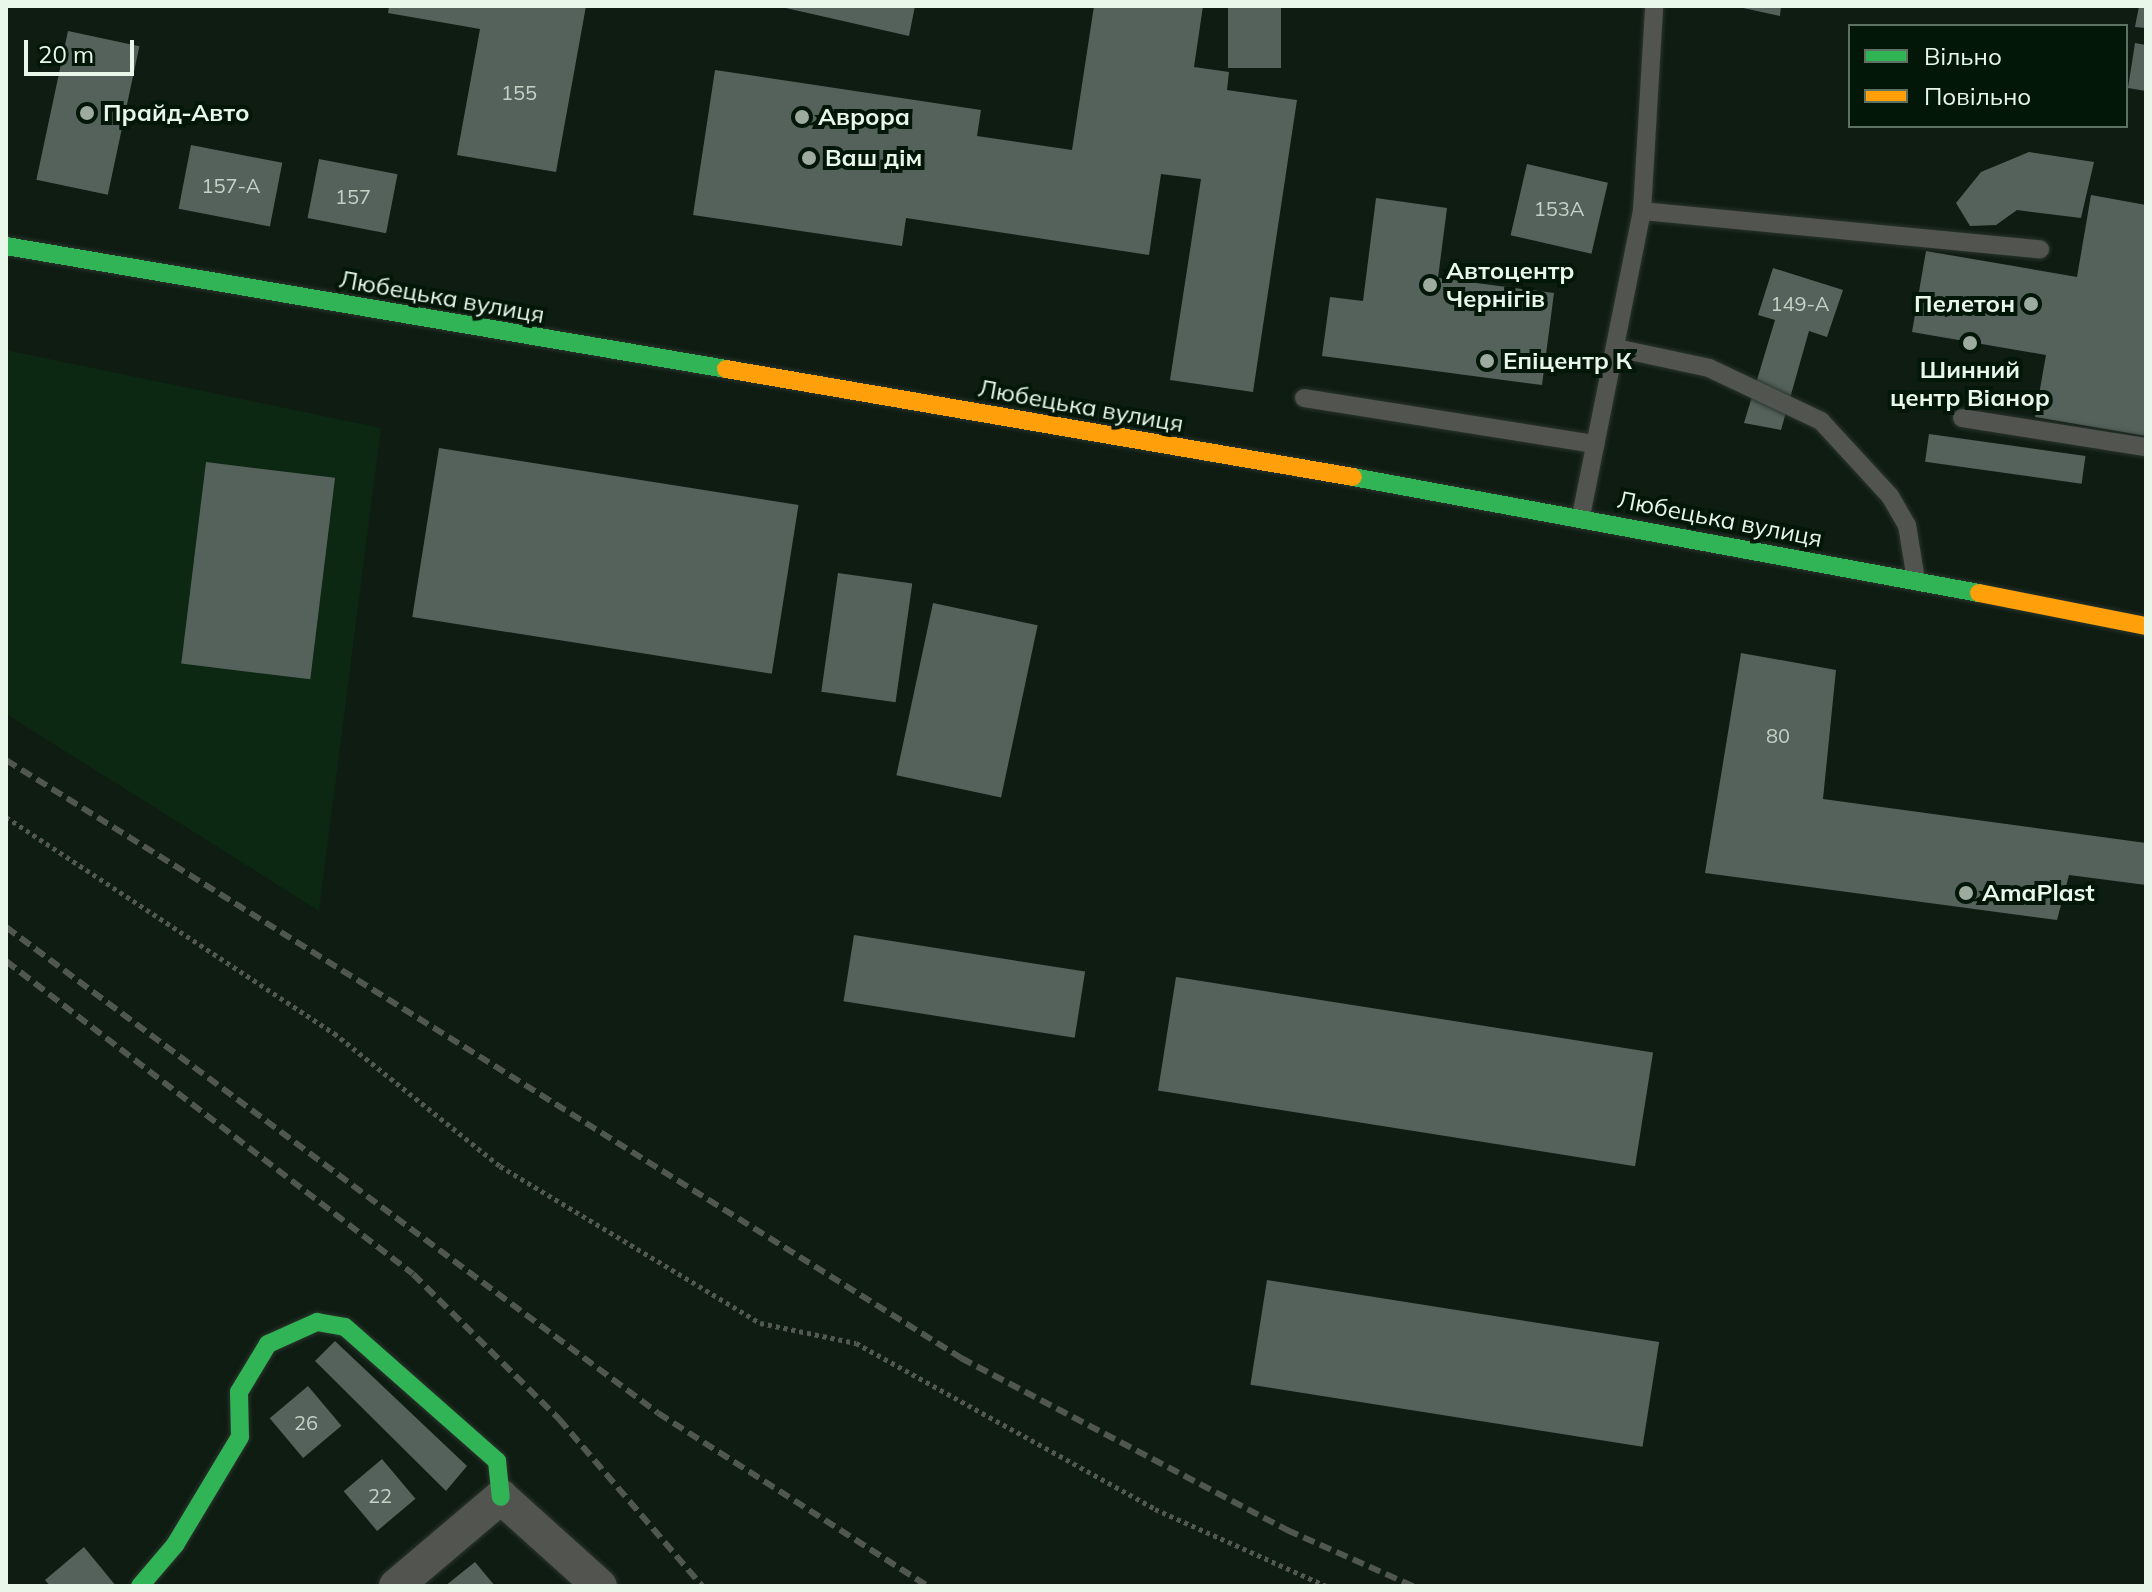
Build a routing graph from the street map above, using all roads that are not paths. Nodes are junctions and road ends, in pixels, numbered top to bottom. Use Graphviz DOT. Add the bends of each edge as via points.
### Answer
graph roads {
  1 [pos="1654,6"];
  2 [pos="1642,211"];
  3 [pos="6,246"];
  4 [pos="2040,249"];
  5 [pos="1616,348"];
  6 [pos="1304,398"];
  7 [pos="1962,418"];
  8 [pos="1595,444"];
  9 [pos="2146,447"];
  10 [pos="1581,516"];
  11 [pos="1916,583"];
  12 [pos="2146,626"];
  13 [pos="501,1497"];
  14 [pos="140,1586"];
  15 [pos="396,1586"];
  16 [pos="600,1586"];
  1 -- 2 [label="lane"];
  2 -- 4 [label="lane"];
  2 -- 5 [label="lane"];
  3 -- 10 [label="main road, Любецька вулиця"];
  5 -- 8 [label="lane"];
  5 -- 11 [label="lane" via="1709,368 1821,421 1890,496 1907,525"];
  6 -- 8 [label="lane"];
  7 -- 9 [label="lane"];
  8 -- 10 [label="lane"];
  10 -- 11 [label="main road, Любецька вулиця"];
  11 -- 12 [label="main road, Любецька вулиця"];
  13 -- 14 [label="main road" via="497,1461 345,1327 317,1322 268,1344 239,1392 240,1437 175,1545"];
  13 -- 15 [label="street"];
  13 -- 16 [label="street"];
}
